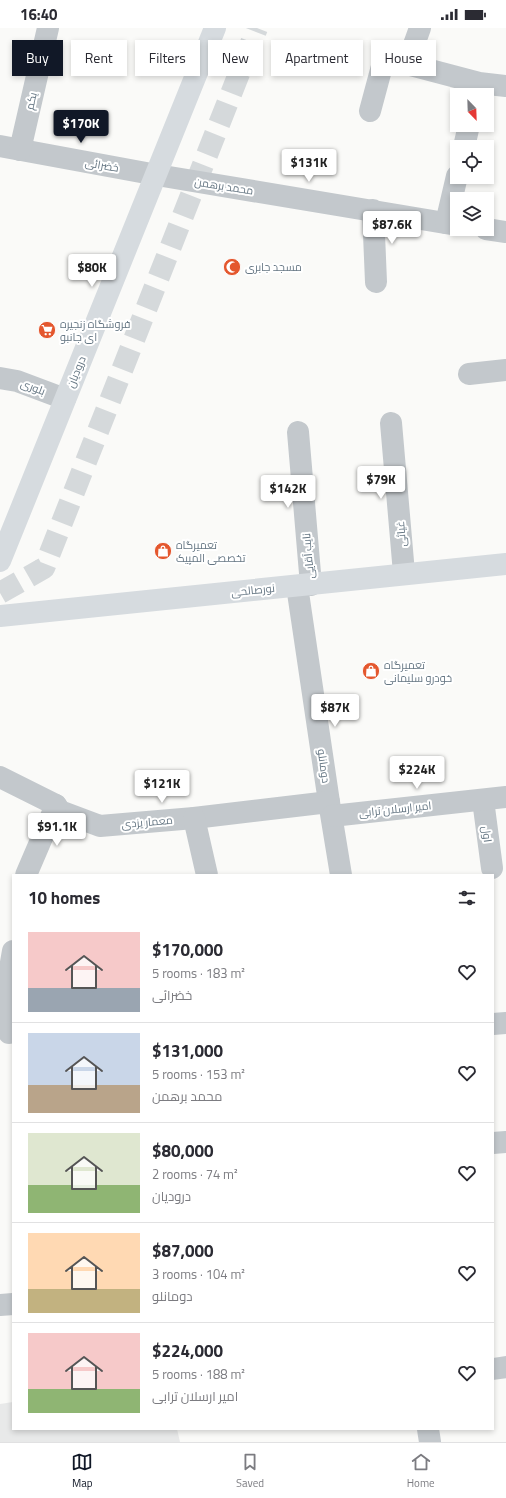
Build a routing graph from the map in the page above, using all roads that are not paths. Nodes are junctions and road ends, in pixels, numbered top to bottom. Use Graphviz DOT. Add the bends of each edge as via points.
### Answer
graph roads {
  1 [pos="48,28"];
  2 [pos="215,28"];
  3 [pos="420,28"];
  4 [pos="416,40"];
  5 [pos="436,74"];
  6 [pos="380,76"];
  7 [pos="506,86"];
  8 [pos="475,88"];
  9 [pos="487,88"];
  10 [pos="370,111"];
  11 [pos="10,148"];
  12 [pos="157,175"];
  13 [pos="373,210"];
  14 [pos="450,224"];
  15 [pos="494,230"];
  16 [pos="506,232"];
  17 [pos="376,282"];
  18 [pos="506,370"];
  19 [pos="469,374"];
  20 [pos="0,378"];
  21 [pos="65,399"];
  22 [pos="391,423"];
  23 [pos="298,432"];
  24 [pos="0,561"];
  25 [pos="506,564"];
  26 [pos="404,574"];
  27 [pos="304,585"];
  28 [pos="0,616"];
  29 [pos="0,777"];
  30 [pos="506,797"];
  31 [pos="483,800"];
  32 [pos="56,805"];
  33 [pos="330,809"];
  34 [pos="194,818"];
  35 [pos="492,868"];
  36 [pos="26,874"];
  37 [pos="207,874"];
  38 [pos="341,874"];
  39 [pos="12,957"];
  40 [pos="506,1023"];
  41 [pos="494,1024"];
  42 [pos="7,1033"];
  43 [pos="506,1142"];
  44 [pos="494,1143"];
  45 [pos="12,1304"];
  46 [pos="0,1305"];
  47 [pos="506,1367"];
  48 [pos="494,1369"];
  49 [pos="428,1430"];
  50 [pos="430,1442"];
  1 -- 11 [label="street, یکم"];
  2 -- 12 [label="main road, درودیان"];
  3 -- 4 [label="street"];
  5 -- 8 [label="street"];
  6 -- 10 [label="street"];
  7 -- 9 [label="street"];
  11 -- 12 [label="street, خضرائی"];
  12 -- 13 [label="street, محمد برهمن"];
  12 -- 21 [label="main road, درودیان"];
  13 -- 14 [label="street, محمد برهمن"];
  13 -- 17 [label="street"];
  15 -- 16 [label="street"];
  18 -- 19 [label="street"];
  20 -- 21 [label="street, بلوری" via="16,381"];
  21 -- 24 [label="main road, درودیان"];
  22 -- 26 [label="street, غیاثی"];
  23 -- 27 [label="street, نایب آقایی"];
  25 -- 26 [label="main road, نورصالحی"];
  26 -- 27 [label="main road, نورصالحی"];
  27 -- 28 [label="main road, نورصالحی"];
  27 -- 33 [label="street, دومانلو"];
  29 -- 32 [label="street, معمار یزدی"];
  30 -- 31 [label="street, امیر ارسلان ترابی"];
  31 -- 33 [label="street, امیر ارسلان ترابی"];
  31 -- 35 [label="street, اول"];
  32 -- 34 [label="street, معمار یزدی" via="60,811 100,826"];
  32 -- 36 [label="street"];
  33 -- 34 [label="street, معمار یزدی"];
  33 -- 38 [label="street, دومانلو"];
  34 -- 37 [label="street"];
  39 -- 42 [label="street"];
  40 -- 41 [label="street"];
  43 -- 44 [label="street"];
  45 -- 46 [label="street"];
  47 -- 48 [label="street"];
  49 -- 50 [label="street"];
}
